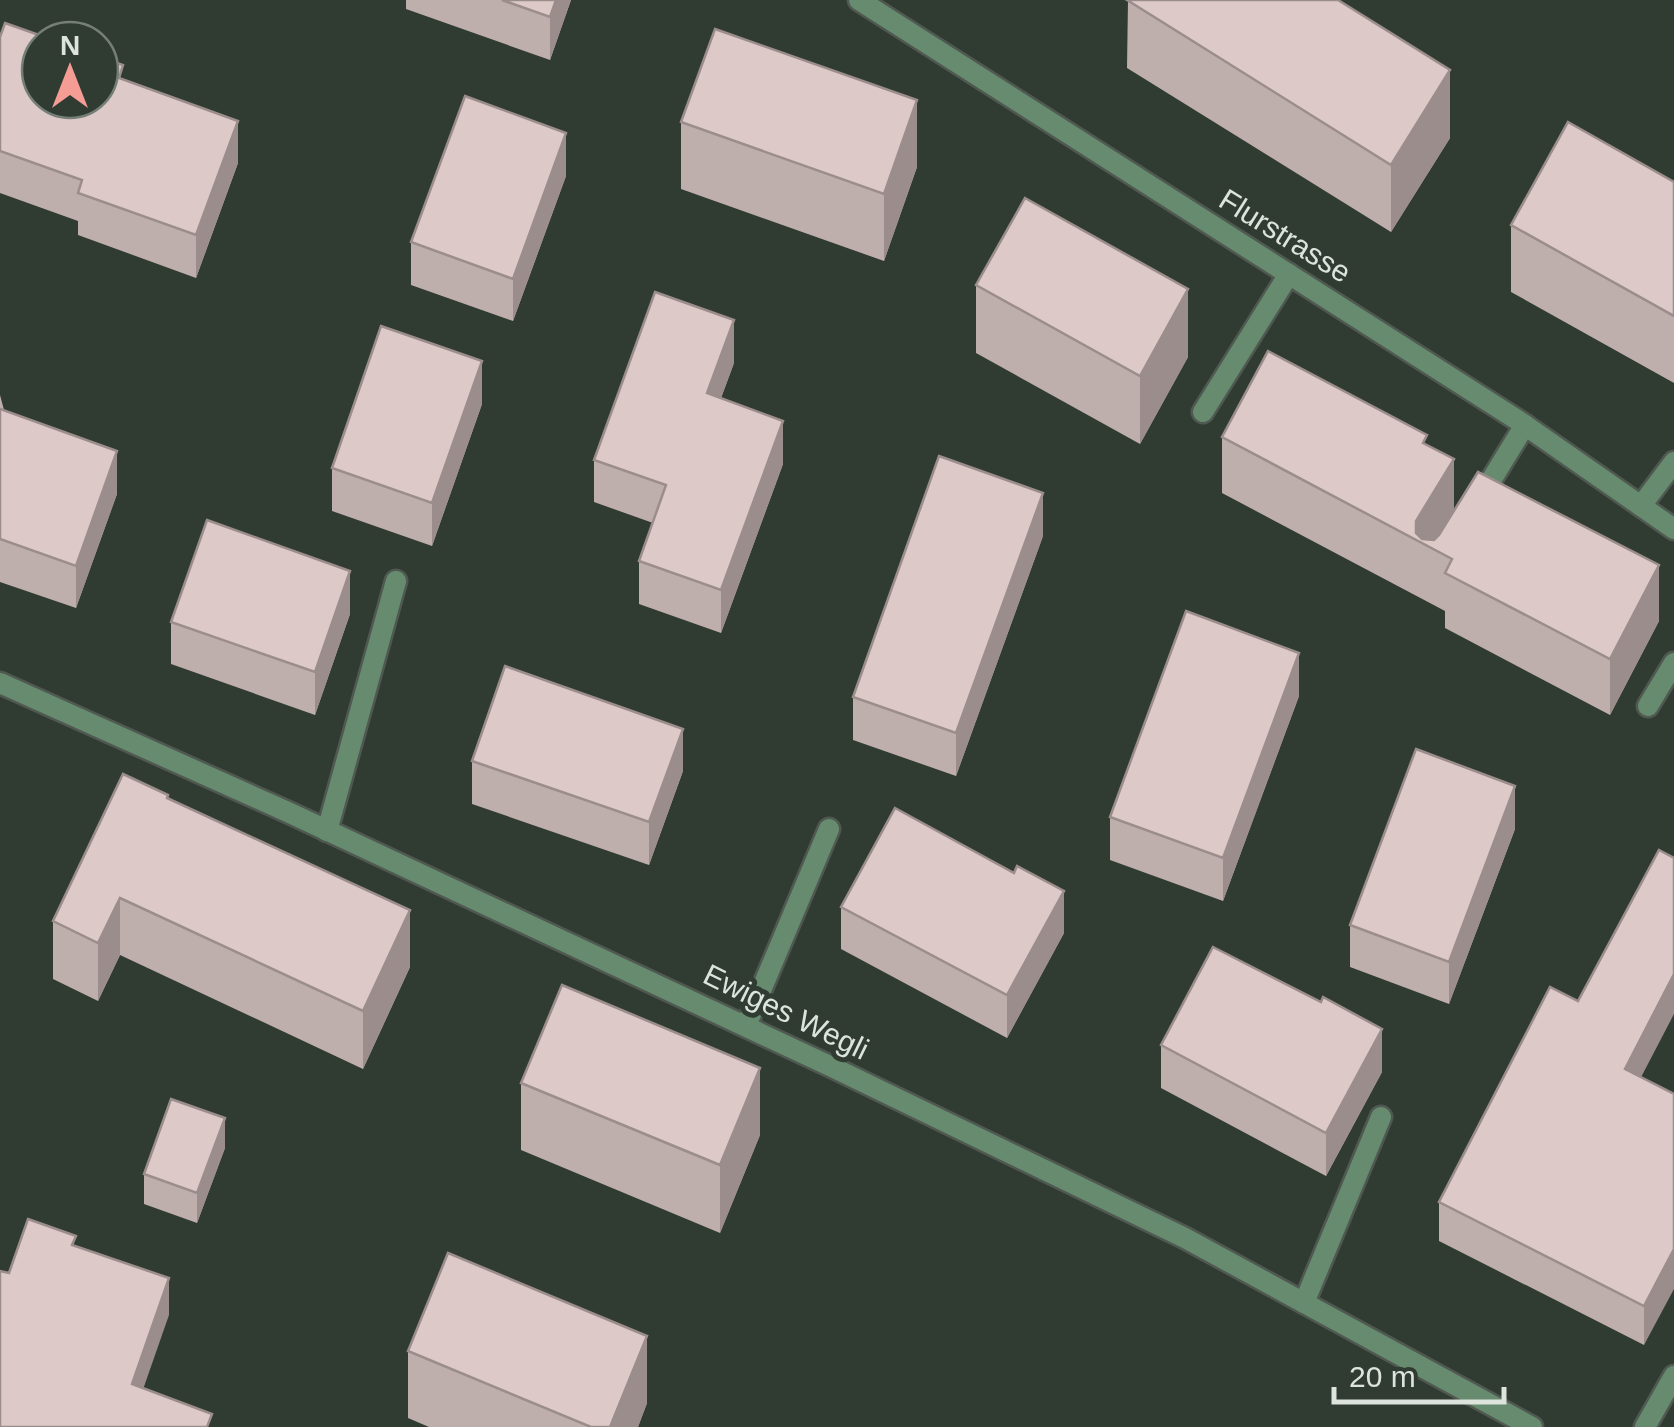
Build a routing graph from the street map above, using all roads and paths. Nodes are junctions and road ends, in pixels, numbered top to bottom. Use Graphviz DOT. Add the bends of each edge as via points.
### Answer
graph roads {
  1 [pos="859,0"];
  2 [pos="1288,274"];
  3 [pos="1203,412"];
  4 [pos="1525,425"];
  5 [pos="1674,462"];
  6 [pos="1641,506"];
  7 [pos="1467,520"];
  8 [pos="1674,528"];
  9 [pos="396,581"];
  10 [pos="1674,663"];
  11 [pos="0,682"];
  12 [pos="1648,706"];
  13 [pos="828,829"];
  14 [pos="328,831"];
  15 [pos="746,1026"];
  16 [pos="1381,1117"];
  17 [pos="1304,1303"];
  18 [pos="1674,1376"];
  19 [pos="1532,1427"];
  20 [pos="1645,1427"];
  1 -- 2 [label="street, Flurstrasse"];
  2 -- 3 [label="street"];
  2 -- 4 [label="street, Flurstrasse"];
  4 -- 6 [label="street, Flurstrasse"];
  4 -- 7 [label="street"];
  5 -- 6 [label="street"];
  6 -- 8 [label="street, Flurstrasse"];
  9 -- 14 [label="street"];
  10 -- 12 [label="street"];
  11 -- 14 [label="street, Ewiges Wegli"];
  13 -- 15 [label="street"];
  14 -- 15 [label="street, Ewiges Wegli"];
  15 -- 17 [label="street, Ewiges Wegli"];
  16 -- 17 [label="street"];
  17 -- 19 [label="street, Ewiges Wegli"];
  18 -- 20 [label="street"];
}
